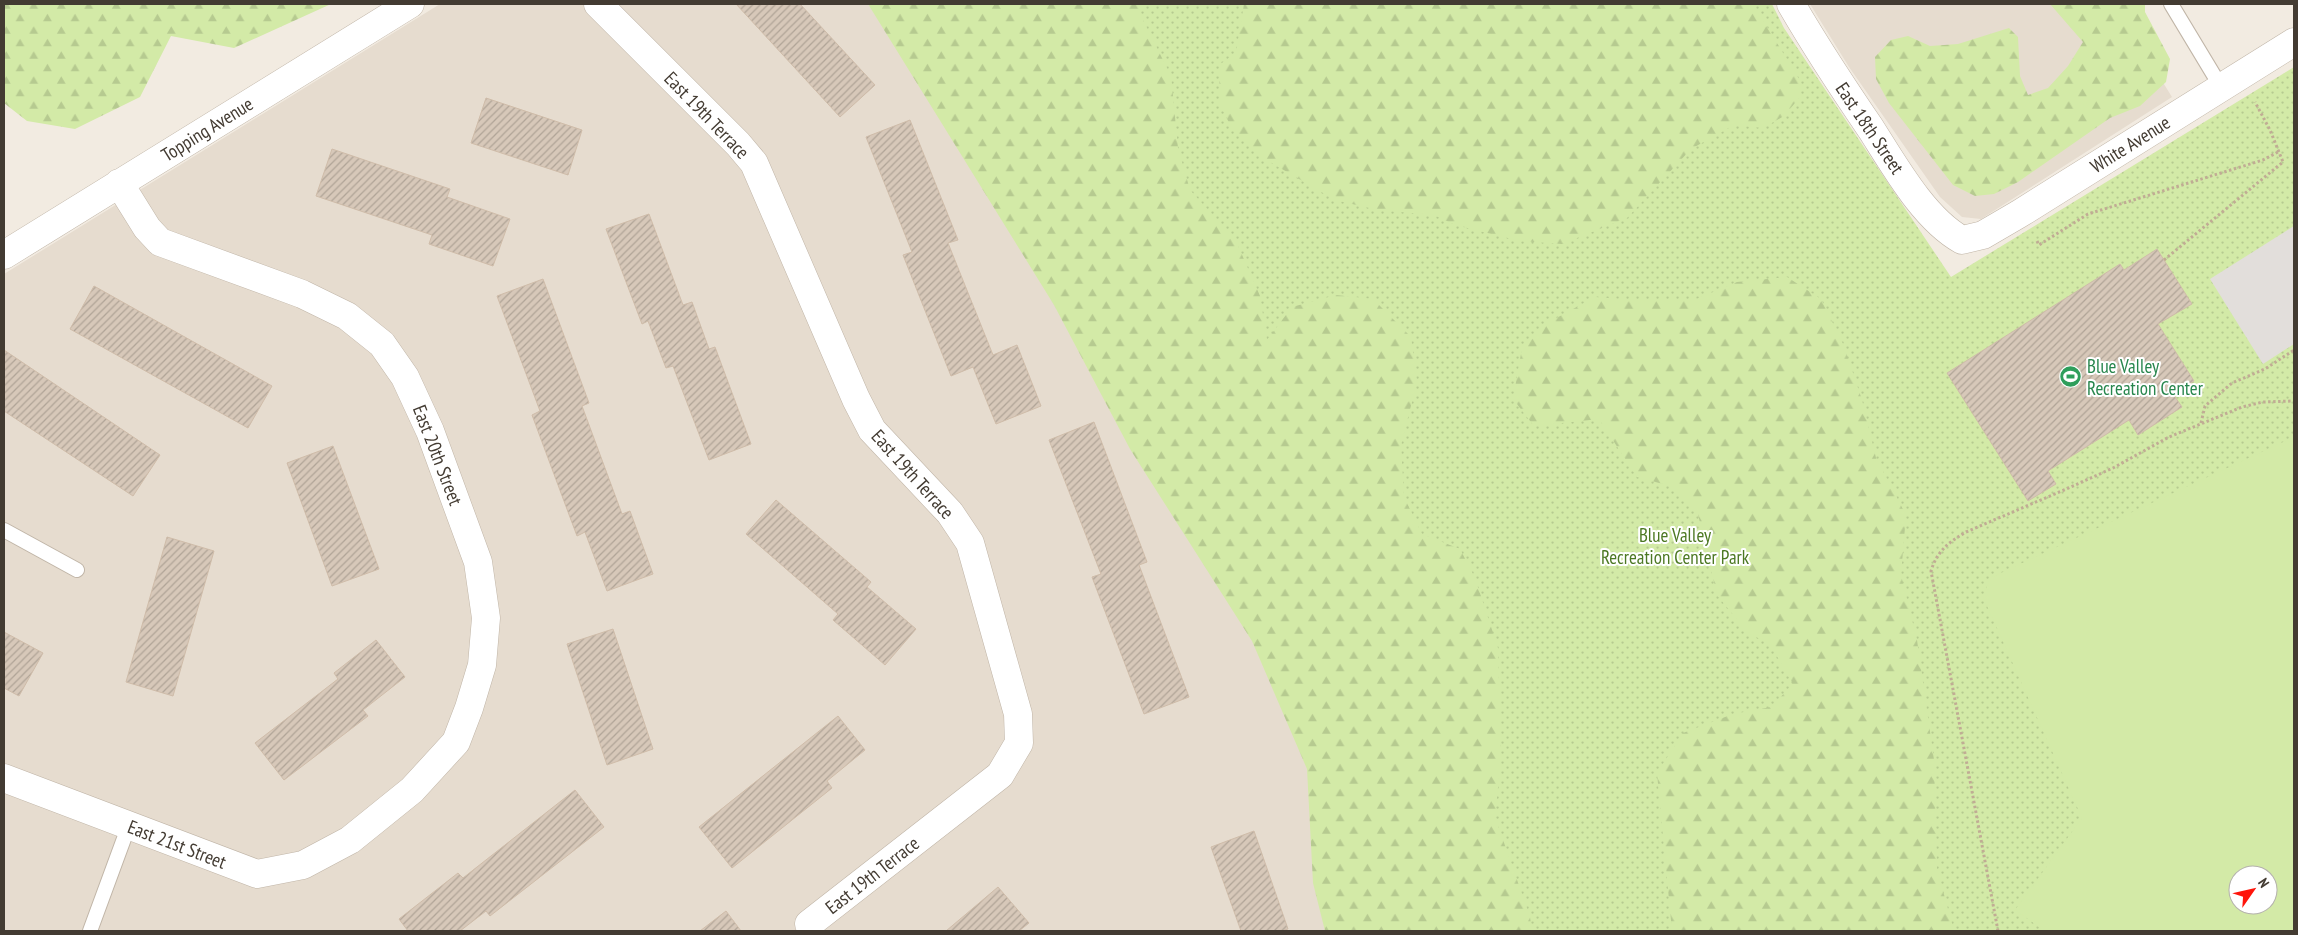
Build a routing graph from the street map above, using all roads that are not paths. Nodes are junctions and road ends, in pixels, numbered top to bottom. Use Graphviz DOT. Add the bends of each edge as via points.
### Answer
graph roads {
  1 [pos="410,4"];
  2 [pos="598,4"];
  3 [pos="1791,4"];
  4 [pos="2171,4"];
  5 [pos="2294,42"];
  6 [pos="2231,81"];
  7 [pos="119,183"];
  8 [pos="1962,240"];
  9 [pos="4,255"];
  10 [pos="4,530"];
  11 [pos="77,570"];
  12 [pos="4,778"];
  13 [pos="129,826"];
  14 [pos="350,840"];
  15 [pos="809,924"];
  16 [pos="90,931"];
  1 -- 7 [label="street, Topping Avenue"];
  2 -- 15 [label="street, East 19th Terrace" via="754,163 872,430 950,513 970,542 1018,714 1019,743 1000,775"];
  3 -- 8 [label="street, East 18th Street" via="1814,45 1902,176 1950,233"];
  4 -- 6 [label="lane"];
  5 -- 6 [label="street, White Avenue"];
  6 -- 8 [label="street, White Avenue" via="2019,214 1983,235"];
  7 -- 9 [label="street, Topping Avenue"];
  7 -- 14 [label="street, East 20th Street" via="147,228 160,242 302,294 346,316 382,344 405,376 430,431 478,562 486,618 482,665 456,742 412,790"];
  10 -- 11 [label="lane"];
  12 -- 13 [label="street, East 21st Street"];
  13 -- 14 [label="street, East 21st Street" via="257,874 304,865"];
  13 -- 16 [label="lane"];
}
